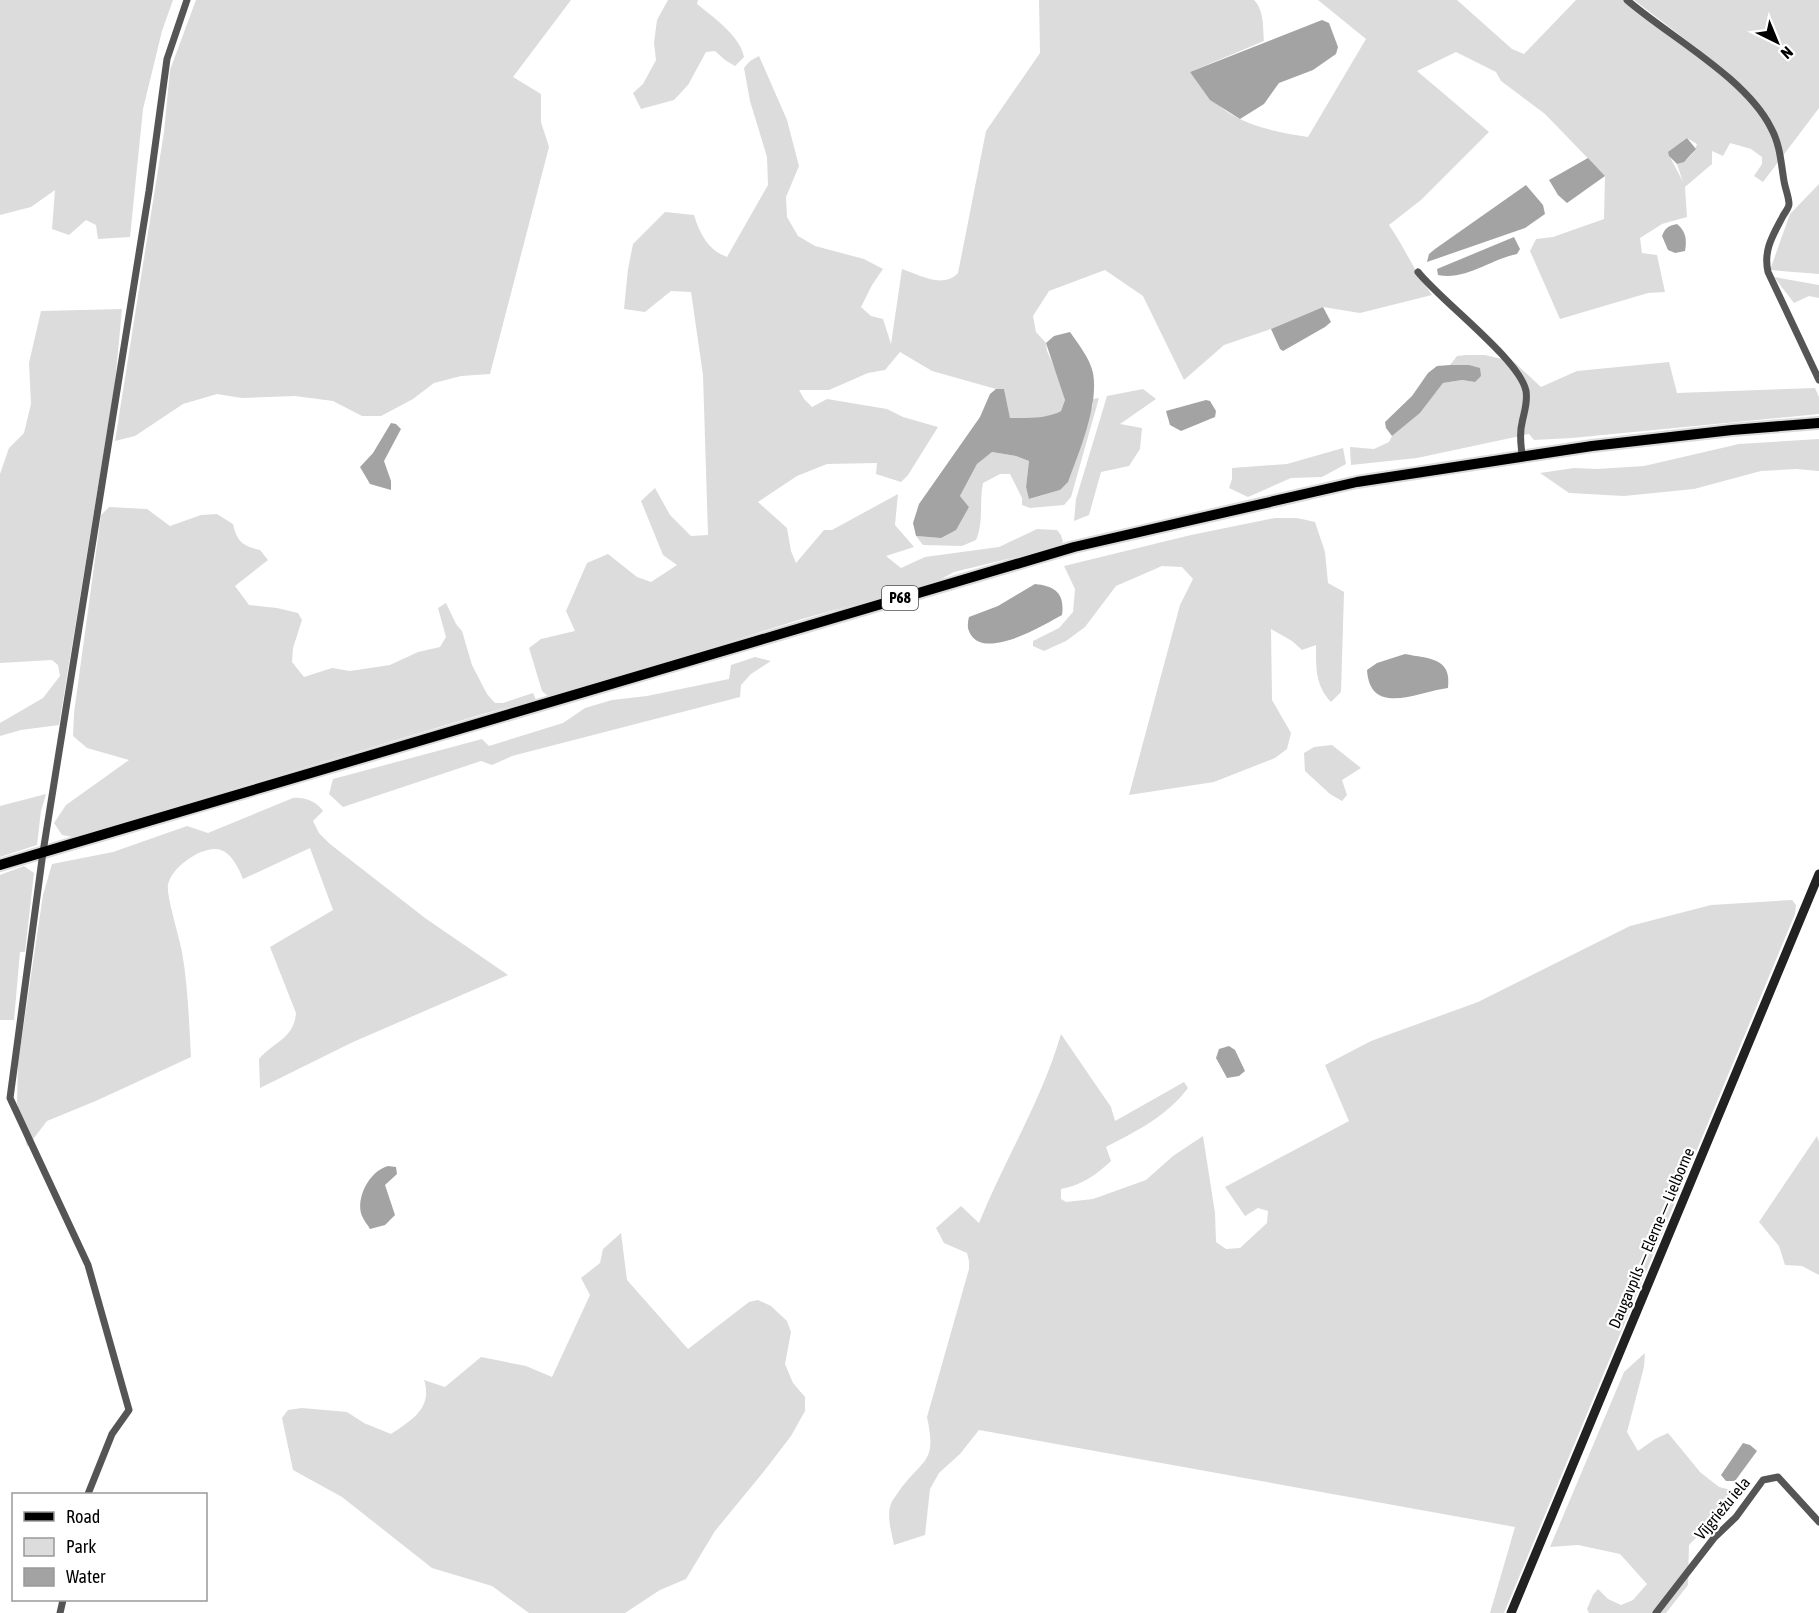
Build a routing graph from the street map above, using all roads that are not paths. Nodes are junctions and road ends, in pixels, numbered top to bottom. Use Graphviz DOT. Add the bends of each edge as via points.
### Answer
graph roads {
  1 [pos="187,0"];
  2 [pos="1627,0"];
  3 [pos="1418,273"];
  4 [pos="1819,380"];
  5 [pos="1819,423"];
  6 [pos="1522,455"];
  7 [pos="43,852"];
  8 [pos="0,865"];
  9 [pos="1819,874"];
  10 [pos="88,1493"];
  11 [pos="1819,1522"];
  12 [pos="1511,1613"];
  13 [pos="1656,1613"];
  1 -- 7 [label="street" via="167,59 148,203"];
  2 -- 4 [label="street" via="1745,93 1773,129 1789,205 1766,251 1766,262"];
  3 -- 6 [label="street" via="1493,345 1521,379 1527,403 1520,439"];
  5 -- 6 [label="main road, P68"];
  6 -- 7 [label="main road, P68" via="1357,482 1074,547"];
  7 -- 8 [label="main road, P68"];
  7 -- 10 [label="street" via="10,1098 88,1265 129,1410 111,1434"];
  9 -- 12 [label="main road, Daugavpils — Elerne — Lielborne"];
  11 -- 13 [label="street, Vījgriežu iela" via="1778,1477 1763,1480"];
}
